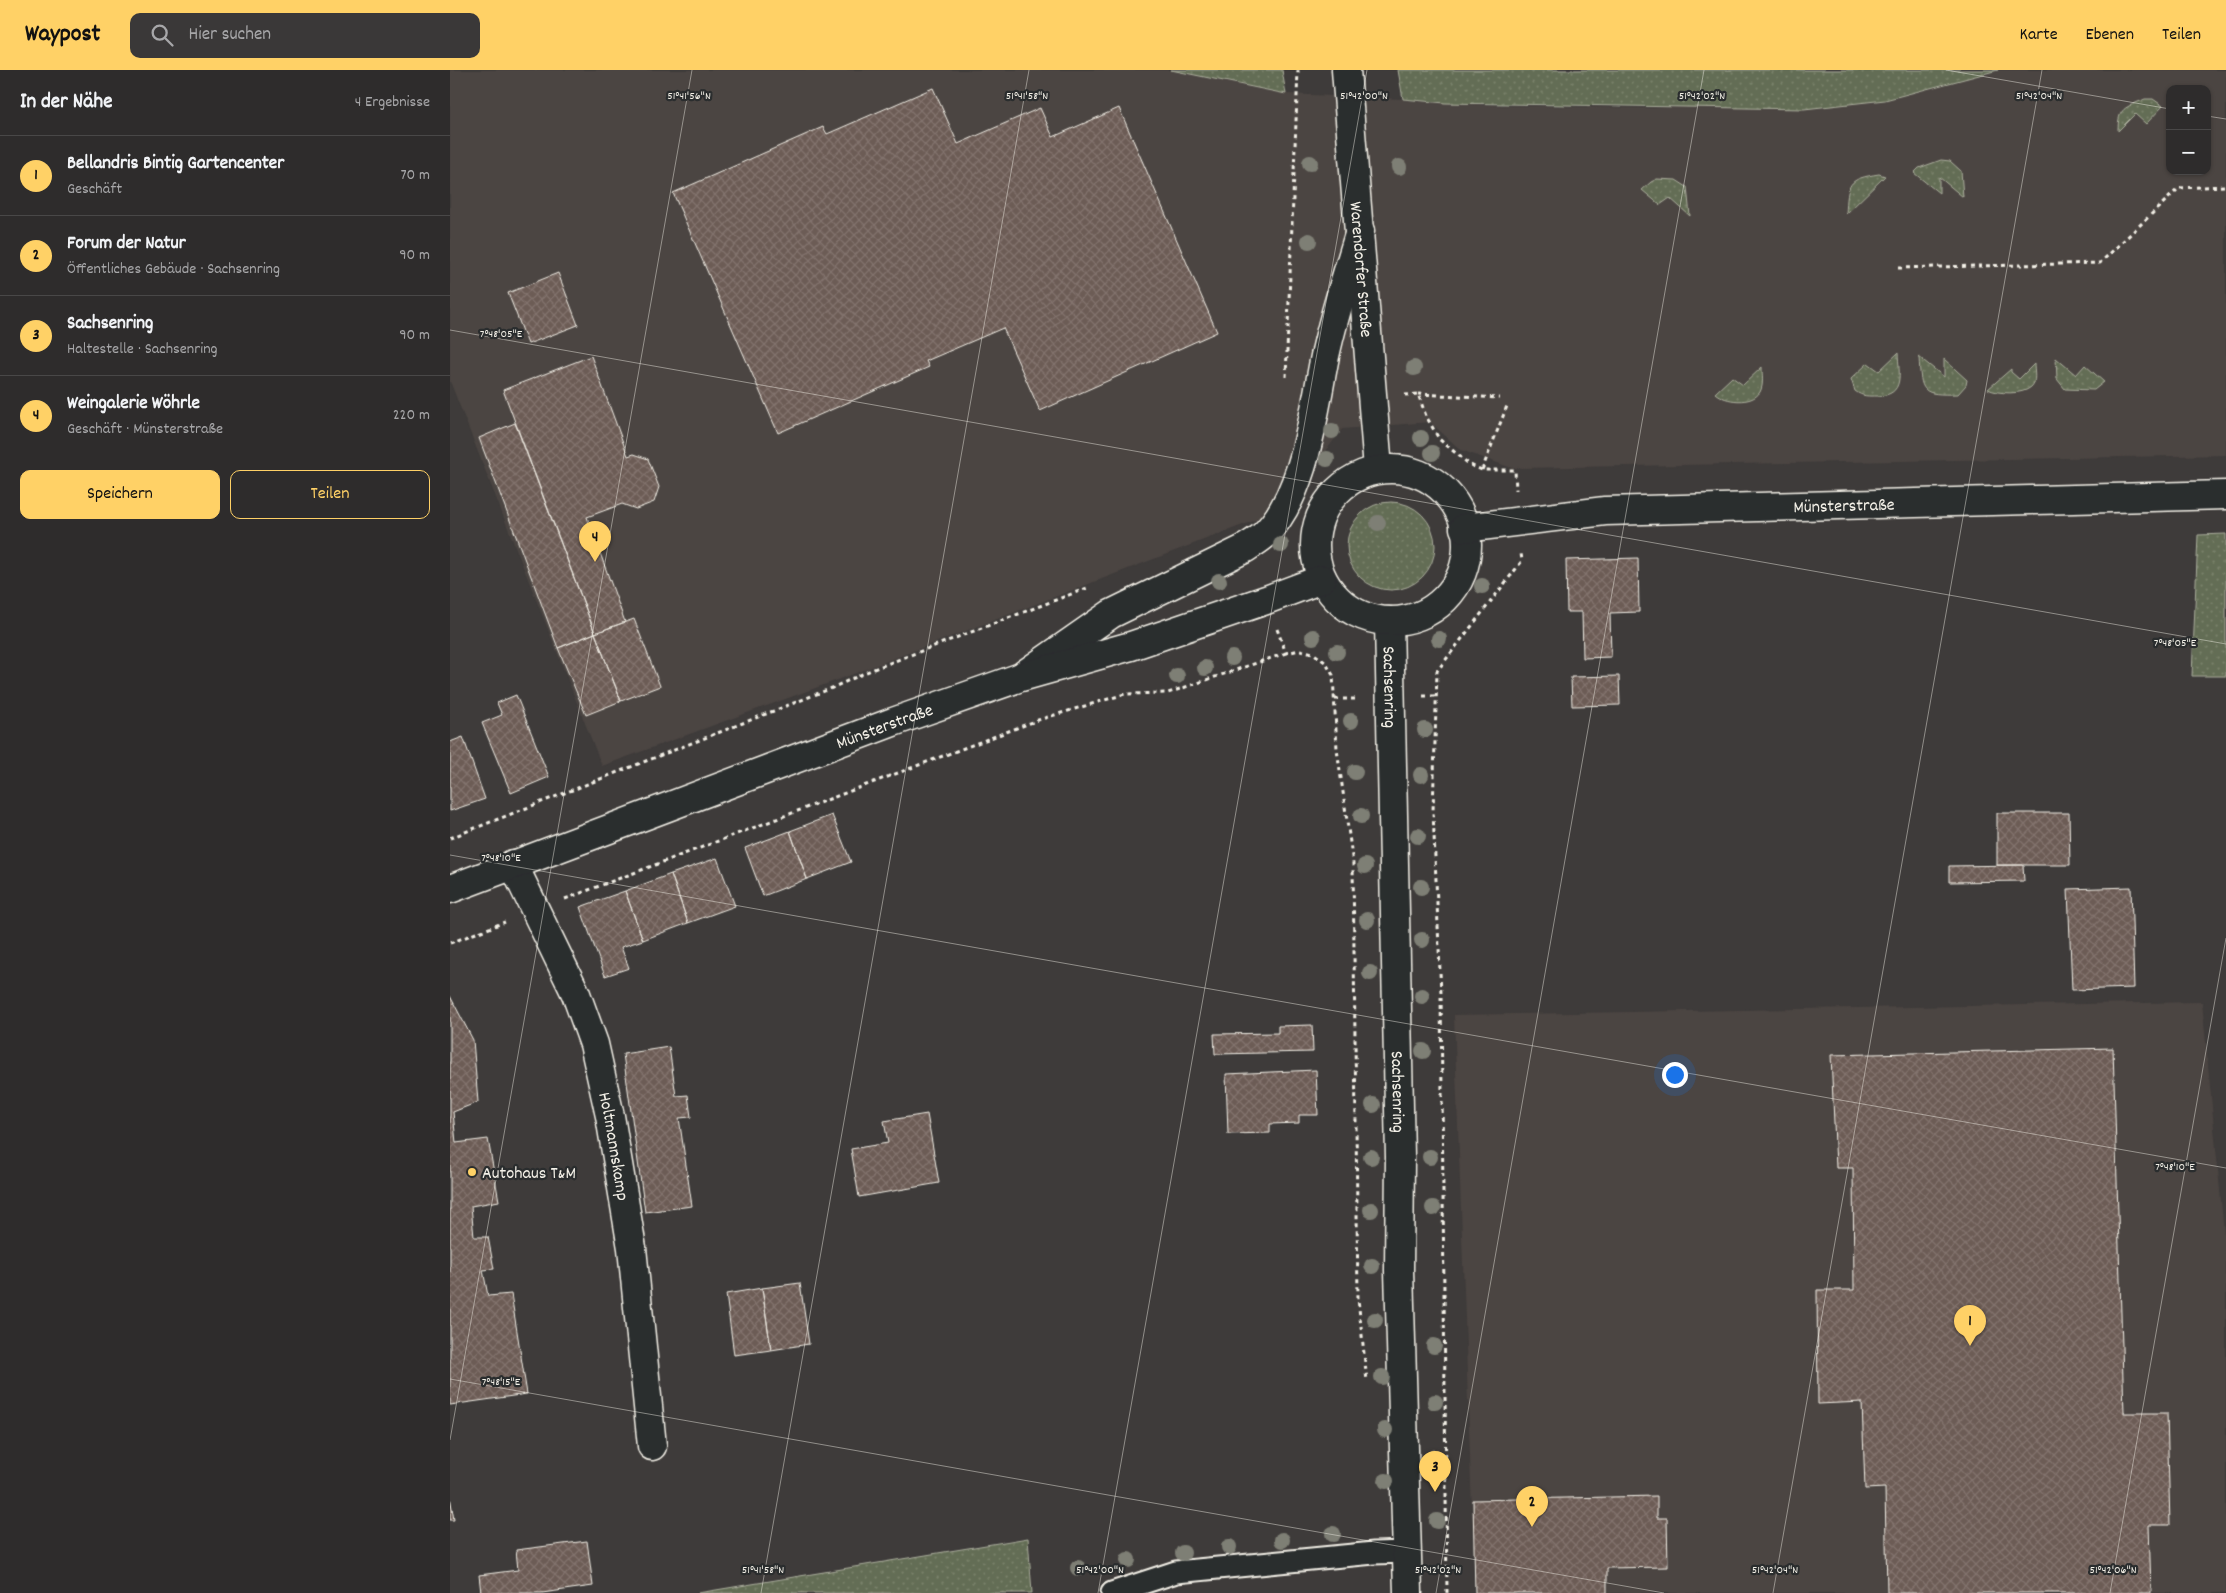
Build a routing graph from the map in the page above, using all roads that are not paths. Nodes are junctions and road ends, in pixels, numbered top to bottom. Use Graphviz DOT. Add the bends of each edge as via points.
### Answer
graph roads {
  1 [pos="1346,70"];
  2 [pos="1360,231"];
  3 [pos="1378,469"];
  4 [pos="2226,495"];
  5 [pos="1464,528"];
  6 [pos="1322,579"];
  7 [pos="1389,620"];
  8 [pos="1022,677"];
  9 [pos="513,864"];
  10 [pos="450,888"];
  11 [pos="652,1446"];
  12 [pos="1406,1552"];
  13 [pos="1112,1593"];
  14 [pos="1408,1593"];
  1 -- 2 [label="street, Warendorfer Straße"];
  2 -- 3 [label="street, Warendorfer Straße"];
  2 -- 8 [label="street" via="1326,354 1297,481 1278,518 1262,536 1244,549 1111,614"];
  3 -- 5 [label="street" via="1407,470 1427,478 1444,491 1457,508"];
  3 -- 6 [label="street" via="1346,483 1320,516 1315,537"];
  4 -- 5 [label="street, Münsterstraße" via="1605,511"];
  5 -- 7 [label="street" via="1466,548 1463,567 1443,600 1427,611"];
  6 -- 7 [label="street" via="1344,604 1357,613"];
  6 -- 8 [label="street, Münsterstraße" via="1131,646"];
  7 -- 12 [label="street, Sachsenring" via="1400,1157 1398,1270"];
  8 -- 9 [label="street, Münsterstraße"];
  9 -- 10 [label="street, Münsterstraße"];
  9 -- 11 [label="street, Holtmannskamp" via="582,1011 594,1044 610,1116 632,1248"];
  12 -- 13 [label="lane" via="1176,1572"];
  12 -- 14 [label="street, Sachsenring"];
}
